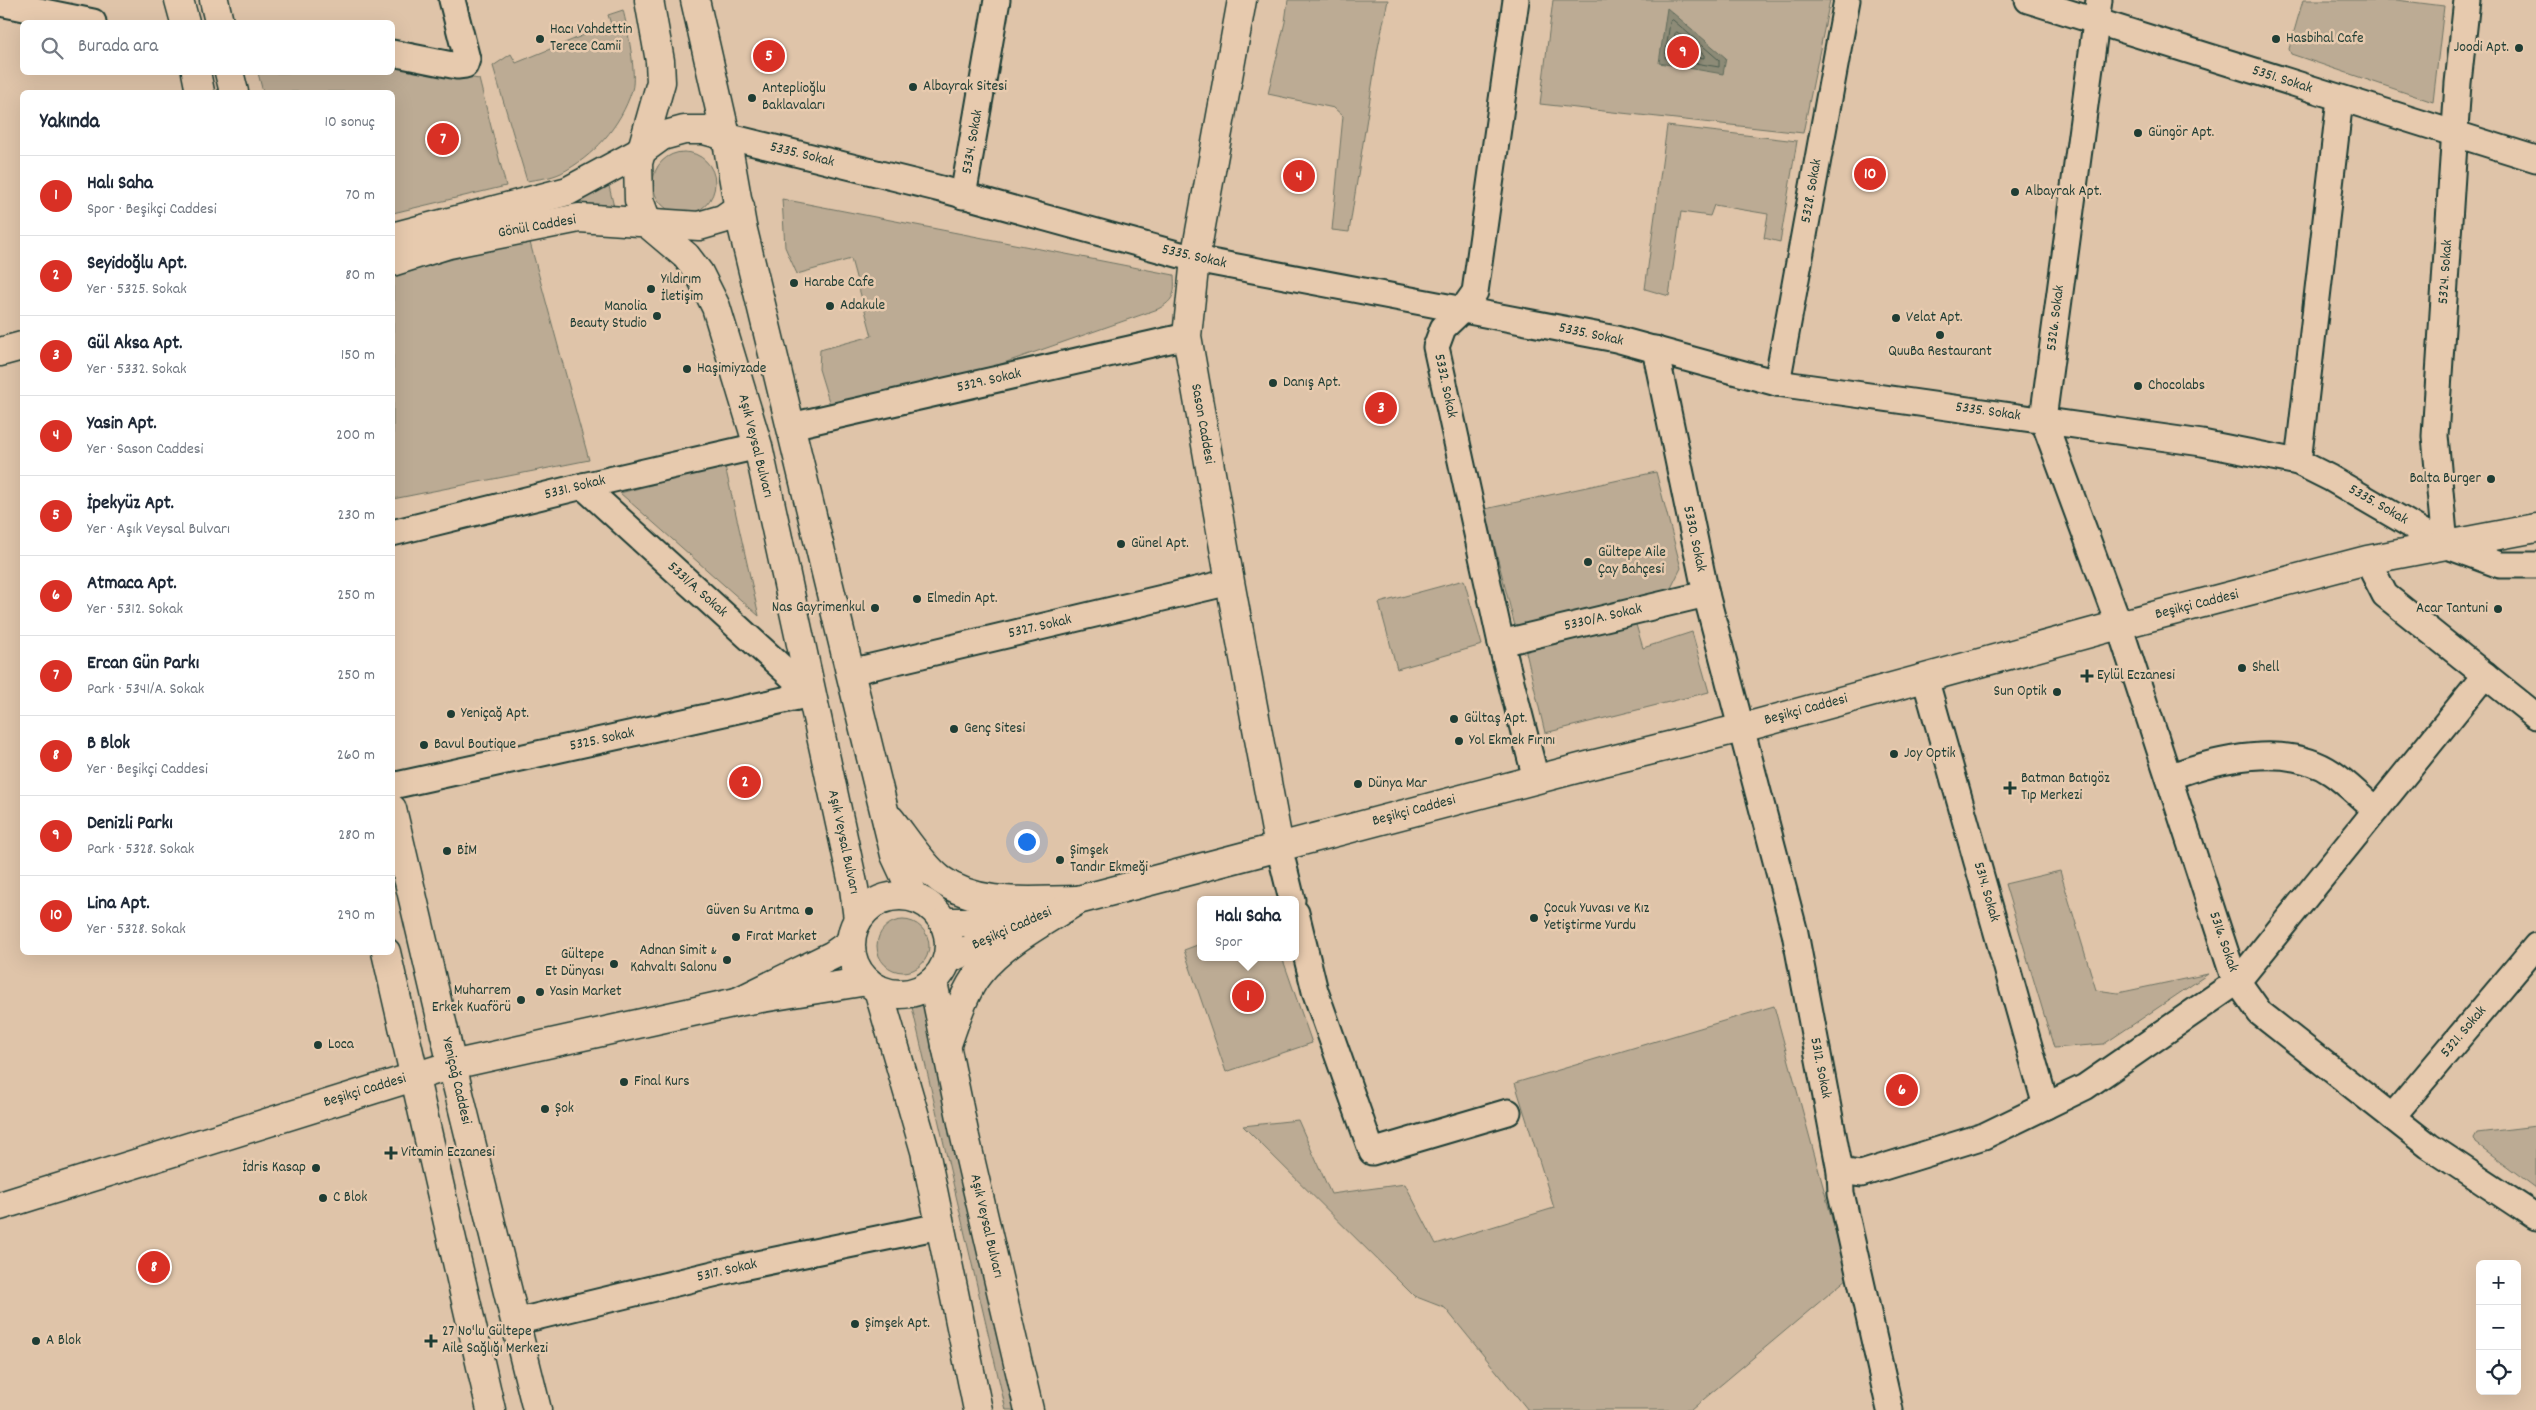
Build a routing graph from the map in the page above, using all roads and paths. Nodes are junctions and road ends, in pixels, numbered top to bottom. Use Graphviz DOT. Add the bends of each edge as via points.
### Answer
graph roads {
  1 [pos="179,0"];
  2 [pos="452,0"];
  3 [pos="649,0"];
  4 [pos="695,0"];
  5 [pos="997,0"];
  6 [pos="1242,0"];
  7 [pos="1516,0"];
  8 [pos="1847,0"];
  9 [pos="2028,0"];
  10 [pos="2467,0"];
  11 [pos="0,3"];
  12 [pos="2098,11"];
  13 [pos="77,13"];
  14 [pos="184,20"];
  15 [pos="395,54"];
  16 [pos="197,75"];
  17 [pos="231,75"];
  18 [pos="200,90"];
  19 [pos="234,90"];
  20 [pos="2340,99"];
  21 [pos="2455,135"];
  22 [pos="726,136"];
  23 [pos="640,152"];
  24 [pos="2536,159"];
  25 [pos="963,196"];
  26 [pos="740,207"];
  27 [pos="648,224"];
  28 [pos="395,236"];
  29 [pos="1195,259"];
  30 [pos="395,261"];
  31 [pos="1463,309"];
  32 [pos="1187,336"];
  33 [pos="20,347"];
  34 [pos="1654,349"];
  35 [pos="0,352"];
  36 [pos="1777,383"];
  37 [pos="2044,420"];
  38 [pos="791,426"];
  39 [pos="758,446"];
  40 [pos="2298,462"];
  41 [pos="583,486"];
  42 [pos="2536,528"];
  43 [pos="395,532"];
  44 [pos="2445,545"];
  45 [pos="2367,560"];
  46 [pos="2536,565"];
  47 [pos="1230,582"];
  48 [pos="1706,594"];
  49 [pos="2119,625"];
  50 [pos="1501,643"];
  51 [pos="850,672"];
  52 [pos="2485,675"];
  53 [pos="1925,678"];
  54 [pos="811,694"];
  55 [pos="2536,716"];
  56 [pos="1742,728"];
  57 [pos="2168,777"];
  58 [pos="1536,780"];
  59 [pos="395,785"];
  60 [pos="884,810"];
  61 [pos="2376,810"];
  62 [pos="395,822"];
  63 [pos="1279,847"];
  64 [pos="1291,896"];
  65 [pos="915,898"];
  66 [pos="1078,900"];
  67 [pos="944,922"];
  68 [pos="1299,925"];
  69 [pos="854,931"];
  70 [pos="2536,946"];
  71 [pos="387,955"];
  72 [pos="940,971"];
  73 [pos="2238,981"];
  74 [pos="872,985"];
  75 [pos="737,1002"];
  76 [pos="946,1047"];
  77 [pos="452,1065"];
  78 [pos="414,1076"];
  79 [pos="2046,1106"];
  80 [pos="1508,1112"];
  81 [pos="2392,1117"];
  82 [pos="1840,1171"];
  83 [pos="0,1206"];
  84 [pos="2536,1217"];
  85 [pos="940,1226"];
  86 [pos="515,1322"];
  87 [pos="491,1410"];
  88 [pos="537,1410"];
  89 [pos="978,1410"];
  90 [pos="1029,1410"];
  91 [pos="1890,1410"];
  1 -- 14 [label="street"];
  2 -- 15 [label="street" via="467,59 464,65"];
  3 -- 23 [label="street, Aşık Veysal Bulvarı" via="661,82"];
  4 -- 22 [label="street"];
  5 -- 25 [label="street, 5334. Sokak"];
  6 -- 29 [label="street, Sason Caddesi"];
  7 -- 31 [label="street, 5332. Sokak" via="1475,292"];
  8 -- 36 [label="street, 5328. Sokak"];
  9 -- 12 [label="street, 5351. Sokak"];
  10 -- 21 [label="street, 5324. Sokak"];
  11 -- 13 [label="street"];
  12 -- 20 [label="street, 5351. Sokak"];
  12 -- 37 [label="street, 5326. Sokak"];
  16 -- 18 [label="street"];
  17 -- 19 [label="street"];
  20 -- 21 [label="street, 5351. Sokak"];
  20 -- 40 [label="street"];
  21 -- 24 [label="street, 5351. Sokak"];
  21 -- 44 [label="street, 5324. Sokak" via="2435,436"];
  22 -- 23 [label="street, Gönül Caddesi" via="704,130 684,130 662,136"];
  22 -- 25 [label="street, 5335. Sokak"];
  22 -- 26 [label="street"];
  23 -- 27 [label="street, Aşık Veysal Bulvarı" via="639,200"];
  23 -- 28 [label="street, Gönül Caddesi" via="568,191"];
  25 -- 29 [label="street, 5335. Sokak"];
  26 -- 27 [label="street, Gönül Caddesi" via="723,219 699,226"];
  26 -- 38 [label="street"];
  27 -- 30 [label="street, Gönül Caddesi" via="579,218 449,244"];
  27 -- 39 [label="street, Aşık Veysal Bulvarı" via="686,256 699,273 716,307"];
  29 -- 31 [label="street, 5335. Sokak"];
  29 -- 32 [label="street, Sason Caddesi"];
  31 -- 34 [label="street, 5335. Sokak"];
  31 -- 50 [label="street, 5332. Sokak" via="1443,328 1436,347"];
  32 -- 38 [label="street, 5329. Sokak"];
  32 -- 47 [label="street, Sason Caddesi"];
  33 -- 35 [label="street"];
  34 -- 36 [label="street, 5335. Sokak"];
  34 -- 48 [label="street, 5330. Sokak"];
  36 -- 37 [label="street, 5335. Sokak"];
  37 -- 40 [label="street, 5335. Sokak" via="2202,443"];
  37 -- 49 [label="street, 5326. Sokak"];
  38 -- 51 [label="street"];
  39 -- 41 [label="street, 5331. Sokak"];
  39 -- 54 [label="street, Aşık Veysal Bulvarı"];
  40 -- 44 [label="street, 5335. Sokak"];
  41 -- 43 [label="street, 5331. Sokak"];
  41 -- 54 [label="street, 5331/A. Sokak"];
  42 -- 44 [label="street, Beşikçi Caddesi"];
  44 -- 45 [label="street, Beşikçi Caddesi"];
  44 -- 46 [label="street, 5335. Sokak" via="2500,564"];
  45 -- 49 [label="street, Beşikçi Caddesi"];
  45 -- 52 [label="street" via="2385,595"];
  47 -- 51 [label="street, 5327. Sokak"];
  47 -- 63 [label="street, Sason Caddesi"];
  48 -- 50 [label="street, 5330/A. Sokak"];
  48 -- 56 [label="street, 5330. Sokak"];
  49 -- 53 [label="street, Beşikçi Caddesi"];
  49 -- 57 [label="street, 5316. Sokak"];
  50 -- 58 [label="street, 5332. Sokak"];
  51 -- 60 [label="street"];
  52 -- 55 [label="street"];
  52 -- 61 [label="street"];
  53 -- 56 [label="street, Beşikçi Caddesi"];
  53 -- 79 [label="street, 5314. Sokak"];
  54 -- 59 [label="street, 5325. Sokak"];
  54 -- 69 [label="street, Aşık Veysal Bulvarı" via="854,888"];
  56 -- 58 [label="street, Beşikçi Caddesi"];
  56 -- 82 [label="street, 5312. Sokak" via="1795,933"];
  57 -- 61 [label="street" via="2196,766 2275,754 2299,759 2331,772"];
  57 -- 73 [label="street, 5316. Sokak" via="2233,975"];
  58 -- 63 [label="street, Beşikçi Caddesi"];
  60 -- 65 [label="street" via="895,855"];
  60 -- 66 [label="street" via="940,878 976,897 1012,901"];
  61 -- 73 [label="street"];
  62 -- 77 [label="street, Yeniçağ Caddesi"];
  63 -- 64 [label="street"];
  63 -- 66 [label="street, Beşikçi Caddesi"];
  65 -- 67 [label="street, Aşık Veysal Bulvarı" via="935,909"];
  65 -- 69 [label="street, Aşık Veysal Bulvarı" via="890,896 874,902"];
  66 -- 67 [label="street, Beşikçi Caddesi" via="978,921"];
  66 -- 72 [label="street, Beşikçi Caddesi" via="982,941"];
  66 -- 76 [label="street" via="1005,948 978,974"];
  67 -- 72 [label="street, Aşık Veysal Bulvarı" via="949,937"];
  68 -- 80 [label="street" via="1315,991 1372,1152"];
  69 -- 74 [label="street, Aşık Veysal Bulvarı" via="853,959 860,974"];
  69 -- 75 [label="street, Beşikçi Caddesi" via="833,955"];
  70 -- 81 [label="street, 5321. Sokak"];
  71 -- 78 [label="street"];
  72 -- 74 [label="street" via="919,991 886,993"];
  72 -- 76 [label="street, Aşık Veysal Bulvarı"];
  73 -- 79 [label="street" via="2085,1087"];
  73 -- 81 [label="street, 5316. Sokak" via="2260,1013"];
  74 -- 75 [label="street, Beşikçi Caddesi"];
  74 -- 85 [label="street, Aşık Veysal Bulvarı" via="925,1151"];
  75 -- 77 [label="street, Beşikçi Caddesi"];
  76 -- 90 [label="street, Aşık Veysal Bulvarı"];
  77 -- 78 [label="street, Beşikçi Caddesi"];
  77 -- 86 [label="street, Yeniçağ Caddesi"];
  78 -- 83 [label="street, Beşikçi Caddesi"];
  78 -- 87 [label="street"];
  79 -- 82 [label="street" via="1984,1136 1861,1174"];
  81 -- 84 [label="street, 5316. Sokak" via="2429,1146"];
  82 -- 91 [label="street, 5312. Sokak" via="1841,1193"];
  85 -- 86 [label="street, 5317. Sokak" via="742,1267"];
  85 -- 89 [label="street, Aşık Veysal Bulvarı"];
  86 -- 88 [label="street, Yeniçağ Caddesi"];
}
